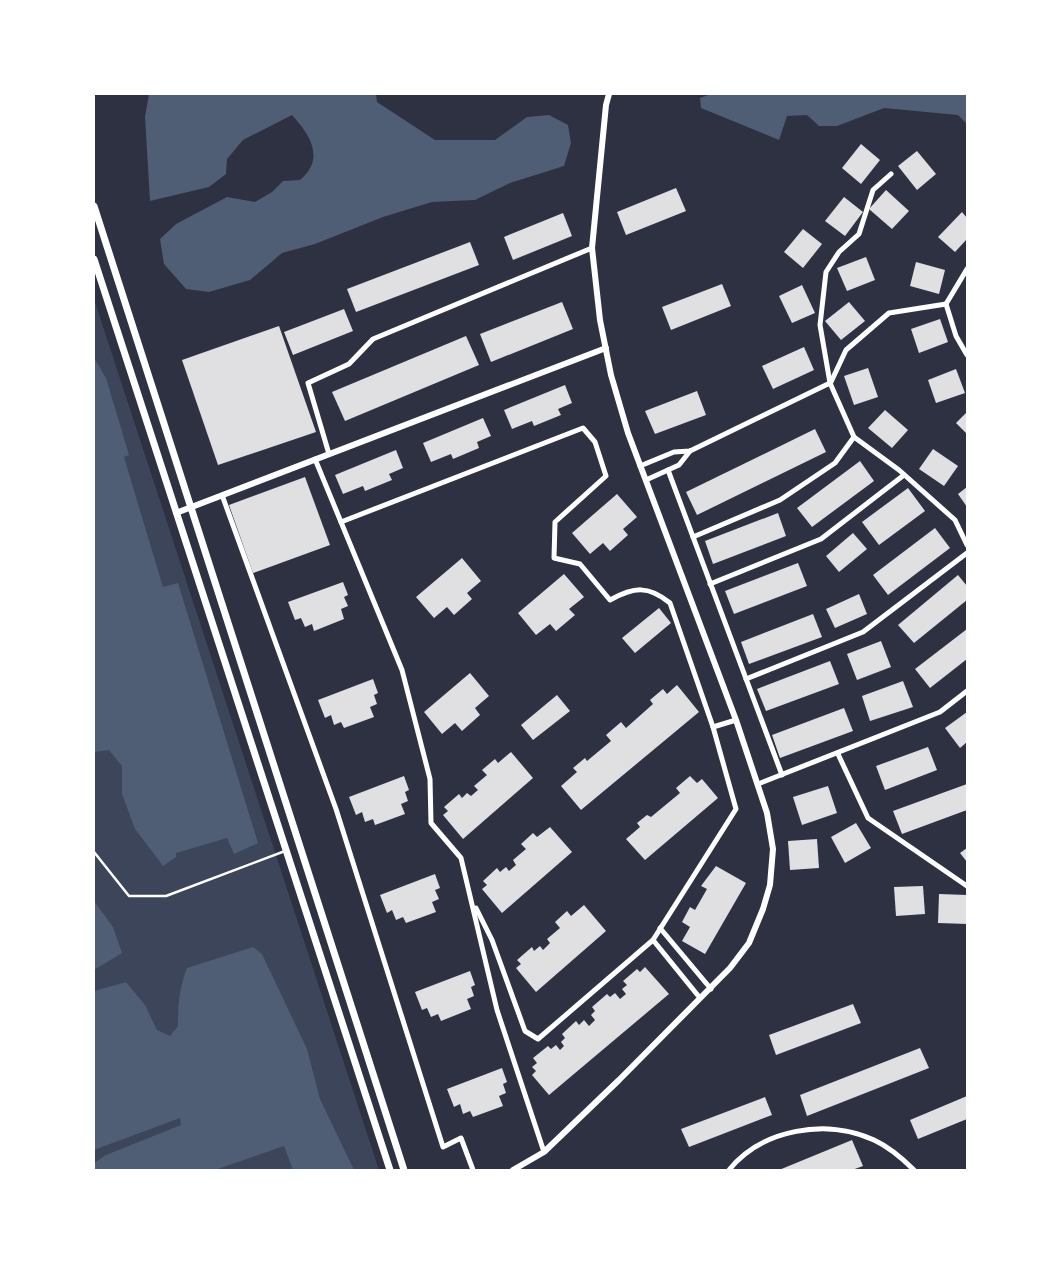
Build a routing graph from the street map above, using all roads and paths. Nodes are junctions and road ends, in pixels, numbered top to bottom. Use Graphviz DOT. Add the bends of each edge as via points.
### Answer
graph roads {
  1 [pos="609,94"];
  2 [pos="891,174"];
  3 [pos="94,206"];
  4 [pos="592,248"];
  5 [pos="94,259"];
  6 [pos="967,269"];
  7 [pos="946,304"];
  8 [pos="606,348"];
  9 [pos="967,355"];
  10 [pos="830,383"];
  11 [pos="854,437"];
  12 [pos="690,452"];
  13 [pos="329,454"];
  14 [pos="315,459"];
  15 [pos="640,466"];
  16 [pos="668,470"];
  17 [pos="904,475"];
  18 [pos="646,480"];
  19 [pos="222,495"];
  20 [pos="191,507"];
  21 [pos="176,513"];
  22 [pos="341,522"];
  23 [pos="693,536"];
  24 [pos="967,545"];
  25 [pos="967,553"];
  26 [pos="710,584"];
  27 [pos="746,679"];
  28 [pos="967,691"];
  29 [pos="736,720"];
  30 [pos="713,727"];
  31 [pos="838,754"];
  32 [pos="782,775"];
  33 [pos="758,784"];
  34 [pos="287,850"];
  35 [pos="94,852"];
  36 [pos="967,886"];
  37 [pos="472,900"];
  38 [pos="660,928"];
  39 [pos="653,940"];
  40 [pos="711,989"];
  41 [pos="700,998"];
  42 [pos="544,1152"];
  43 [pos="390,1170"];
  44 [pos="404,1170"];
  45 [pos="473,1170"];
  46 [pos="513,1170"];
  47 [pos="729,1170"];
  48 [pos="914,1170"];
  1 -- 4 [label="street"];
  2 -- 10 [label="street" via="873,190 859,234 839,252 826,272 820,324"];
  3 -- 20 [label="main road"];
  4 -- 8 [label="street"];
  4 -- 13 [label="street" via="373,339 349,364 308,383"];
  5 -- 21 [label="main road"];
  6 -- 7 [label="street"];
  7 -- 9 [label="street" via="956,336"];
  7 -- 10 [label="street" via="889,313 846,350"];
  8 -- 13 [label="street"];
  8 -- 15 [label="street" via="625,424"];
  10 -- 11 [label="street"];
  10 -- 12 [label="street"];
  11 -- 17 [label="street"];
  11 -- 23 [label="street" via="835,463 780,500"];
  12 -- 15 [label="street" via="674,452"];
  12 -- 16 [label="street" via="679,465"];
  13 -- 14 [label="street"];
  14 -- 19 [label="street"];
  14 -- 22 [label="street"];
  15 -- 18 [label="street"];
  16 -- 18 [label="street"];
  16 -- 23 [label="street"];
  17 -- 24 [label="street" via="955,520"];
  17 -- 26 [label="street" via="821,538"];
  18 -- 29 [label="street"];
  19 -- 20 [label="street"];
  19 -- 45 [label="street" via="336,809 443,1147 461,1138"];
  20 -- 21 [label="street"];
  20 -- 44 [label="main road"];
  21 -- 34 [label="main road"];
  22 -- 30 [label="street" via="583,428 595,442 606,476 555,522 554,558 580,564 610,600 630,589 657,593 670,603"];
  22 -- 37 [label="street" via="402,670 430,779 431,823 461,858"];
  23 -- 26 [label="street"];
  25 -- 27 [label="street" via="863,632"];
  26 -- 27 [label="street"];
  27 -- 32 [label="street"];
  28 -- 31 [label="street" via="940,712"];
  29 -- 30 [label="street"];
  29 -- 33 [label="street"];
  30 -- 38 [label="street" via="736,809"];
  31 -- 32 [label="street"];
  31 -- 36 [label="street" via="868,818"];
  32 -- 33 [label="street"];
  33 -- 40 [label="street" via="773,849 770,885 749,943"];
  34 -- 35 [label="lane" via="166,896 129,896"];
  34 -- 43 [label="main road"];
  37 -- 39 [label="street" via="492,940 525,1031 538,1039"];
  37 -- 42 [label="street" via="496,1010"];
  38 -- 39 [label="street"];
  38 -- 40 [label="street"];
  39 -- 41 [label="street"];
  40 -- 41 [label="street"];
  41 -- 42 [label="street"];
  42 -- 46 [label="street"];
  47 -- 48 [label="street" via="752,1150 782,1134 828,1129 874,1139"];
}
